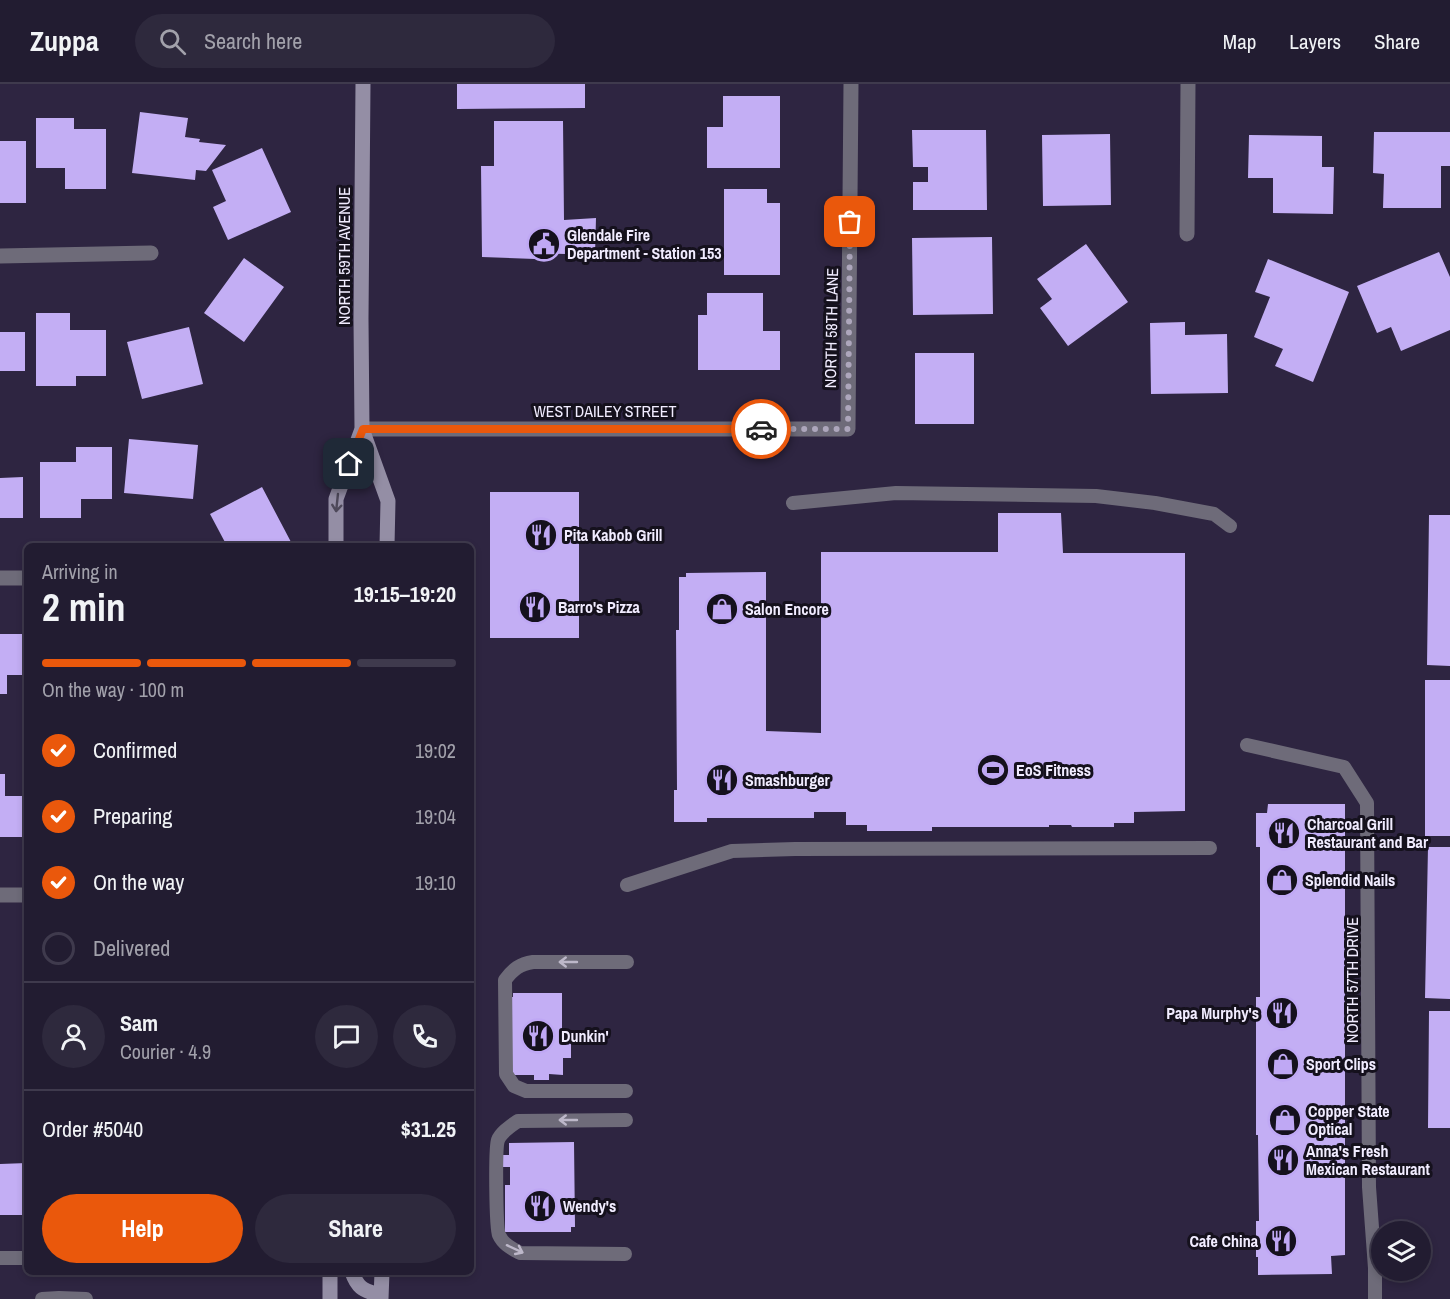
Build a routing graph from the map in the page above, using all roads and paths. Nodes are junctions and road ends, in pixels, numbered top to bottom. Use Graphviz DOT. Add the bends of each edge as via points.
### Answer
graph roads {
  1 [pos="363,84"];
  2 [pos="851,84"];
  3 [pos="1188,84"];
  4 [pos="1187,234"];
  5 [pos="151,253"];
  6 [pos="0,256"];
  7 [pos="363,429"];
  8 [pos="848,429"];
  9 [pos="794,503"];
  10 [pos="1230,526"];
  11 [pos="336,543"];
  12 [pos="387,543"];
  13 [pos="0,578"];
  14 [pos="24,578"];
  15 [pos="1247,745"];
  16 [pos="1210,848"];
  17 [pos="627,885"];
  18 [pos="0,895"];
  19 [pos="24,895"];
  20 [pos="627,962"];
  21 [pos="626,1090"];
  22 [pos="626,1120"];
  23 [pos="626,1254"];
  24 [pos="0,1258"];
  25 [pos="24,1258"];
  26 [pos="330,1275"];
  27 [pos="353,1275"];
  28 [pos="382,1275"];
  29 [pos="381,1297"];
  30 [pos="42,1299"];
  31 [pos="86,1299"];
  32 [pos="330,1299"];
  33 [pos="1375,1299"];
  1 -- 7 [label="main road, NORTH 59TH AVENUE"];
  2 -- 8 [label="street, NORTH 58TH LANE"];
  3 -- 4 [label="street"];
  5 -- 6 [label="street"];
  7 -- 8 [label="street, WEST DAILEY STREET"];
  7 -- 11 [label="main road, NORTH 59TH AVENUE, one-way" via="336,499"];
  7 -- 12 [label="main road, NORTH 59TH AVENUE" via="388,501"];
  9 -- 10 [label="lane" via="896,493 1096,496 1214,514"];
  13 -- 14 [label="street"];
  15 -- 33 [label="lane, NORTH 57TH DRIVE" via="1344,767 1367,803 1370,1187"];
  16 -- 17 [label="lane" via="732,851"];
  18 -- 19 [label="street"];
  20 -- 21 [label="lane, one-way" via="532,962 521,964 506,980 506,1074 514,1086 526,1090"];
  22 -- 23 [label="lane, one-way" via="518,1121 498,1140 496,1164 497,1233 506,1245 520,1253"];
  24 -- 25 [label="lane"];
  26 -- 32 [label="main road"];
  27 -- 29 [label="main road" via="362,1289"];
  28 -- 29 [label="main road"];
  30 -- 31 [label="lane"];
}
